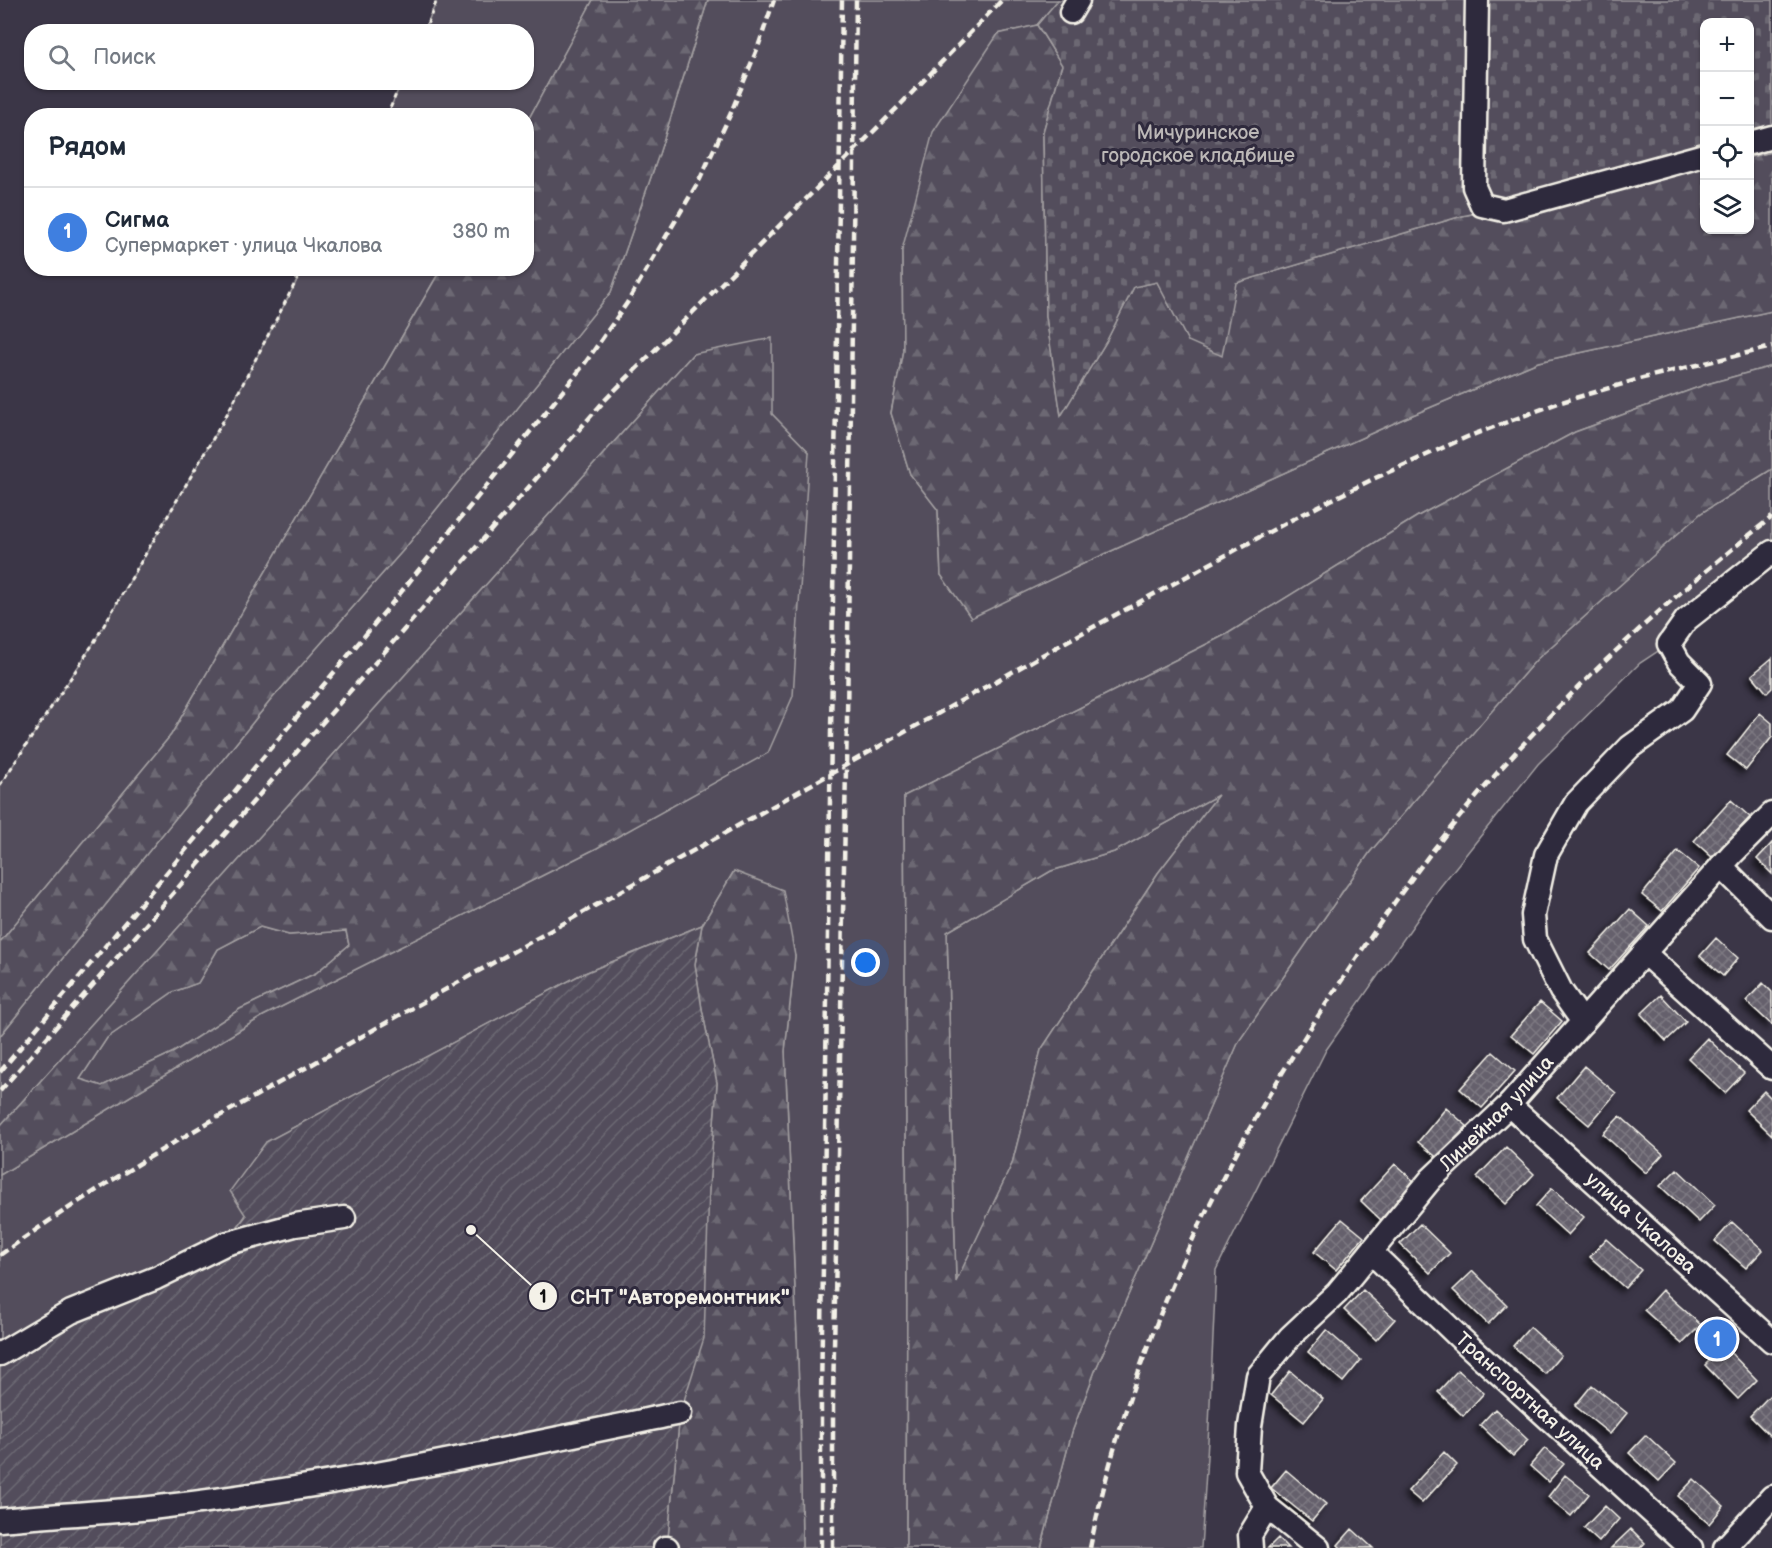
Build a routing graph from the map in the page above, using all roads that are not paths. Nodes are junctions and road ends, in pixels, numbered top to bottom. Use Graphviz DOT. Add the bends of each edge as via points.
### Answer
graph roads {
  1 [pos="1477,0"];
  2 [pos="1772,137"];
  3 [pos="1754,142"];
  4 [pos="1700,156"];
  5 [pos="1772,552"];
  6 [pos="1772,814"];
  7 [pos="1721,866"];
  8 [pos="1772,917"];
  9 [pos="1644,953"];
  10 [pos="1583,1022"];
  11 [pos="1772,1068"];
  12 [pos="1509,1105"];
  13 [pos="344,1218"];
  14 [pos="1371,1252"];
  15 [pos="1772,1341"];
  16 [pos="0,1354"];
  17 [pos="680,1413"];
  18 [pos="1772,1497"];
  19 [pos="1267,1507"];
  20 [pos="0,1520"];
  21 [pos="1251,1548"];
  22 [pos="1318,1548"];
  23 [pos="1691,1548"];
  24 [pos="1725,1548"];
  1 -- 4 [label="street" via="1474,187 1482,205 1504,210"];
  2 -- 3 [label="street"];
  5 -- 10 [label="street" via="1686,620 1669,644 1679,662 1700,683 1682,710 1630,747 1576,803 1546,855 1533,915 1535,939 1561,991"];
  6 -- 7 [label="street, Линейная улица"];
  7 -- 8 [label="street"];
  7 -- 9 [label="street, Линейная улица"];
  9 -- 10 [label="street, Линейная улица"];
  9 -- 11 [label="street"];
  10 -- 12 [label="street, Линейная улица"];
  12 -- 14 [label="street, Линейная улица" via="1431,1179"];
  12 -- 15 [label="street, улица Чкалова"];
  13 -- 16 [label="street" via="295,1225 225,1244 156,1278 71,1312"];
  14 -- 19 [label="street, Линейная улица" via="1258,1376 1247,1472"];
  14 -- 23 [label="street, Транспортная улица" via="1467,1345"];
  17 -- 20 [label="street" via="316,1485 166,1507"];
  18 -- 24 [label="street"];
  19 -- 21 [label="street" via="1250,1535"];
  19 -- 22 [label="street"];
}
